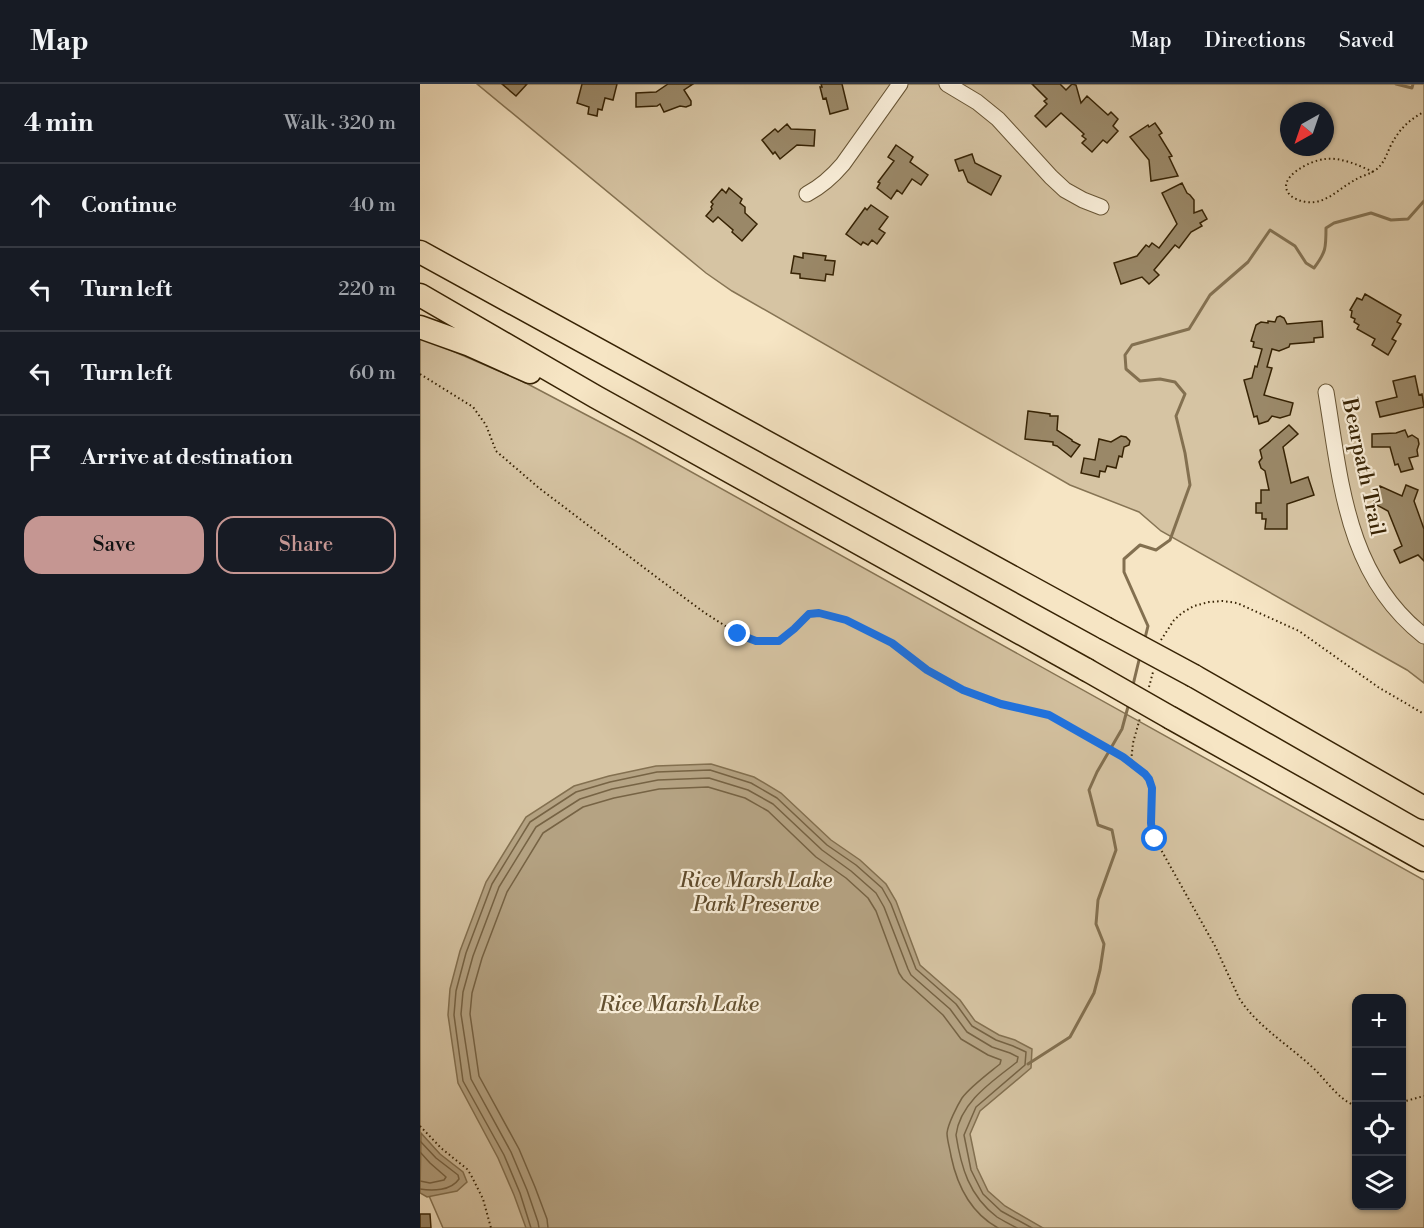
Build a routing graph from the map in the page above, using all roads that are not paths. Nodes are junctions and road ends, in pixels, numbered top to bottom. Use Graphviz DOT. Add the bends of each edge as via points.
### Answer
graph roads {
  1 [pos="900,84"];
  2 [pos="947,84"];
  3 [pos="807,194"];
  4 [pos="1101,207"];
  5 [pos="420,235"];
  6 [pos="420,252"];
  7 [pos="420,295"];
  8 [pos="509,302"];
  9 [pos="420,327"];
  10 [pos="1326,392"];
  11 [pos="596,397"];
  12 [pos="1424,636"];
  13 [pos="1424,808"];
  14 [pos="1424,860"];
  1 -- 3 [label="street" via="833,176"];
  2 -- 4 [label="street" via="998,118 1065,190"];
  5 -- 8 [label="highway" via="479,275"];
  6 -- 8 [label="highway"];
  7 -- 11 [label="highway"];
  8 -- 13 [label="highway, bridge" via="1194,676"];
  9 -- 11 [label="highway"];
  10 -- 12 [label="street, Bearpath Trail" via="1352,530 1379,586 1395,609"];
  11 -- 14 [label="highway, bridge"];
}
